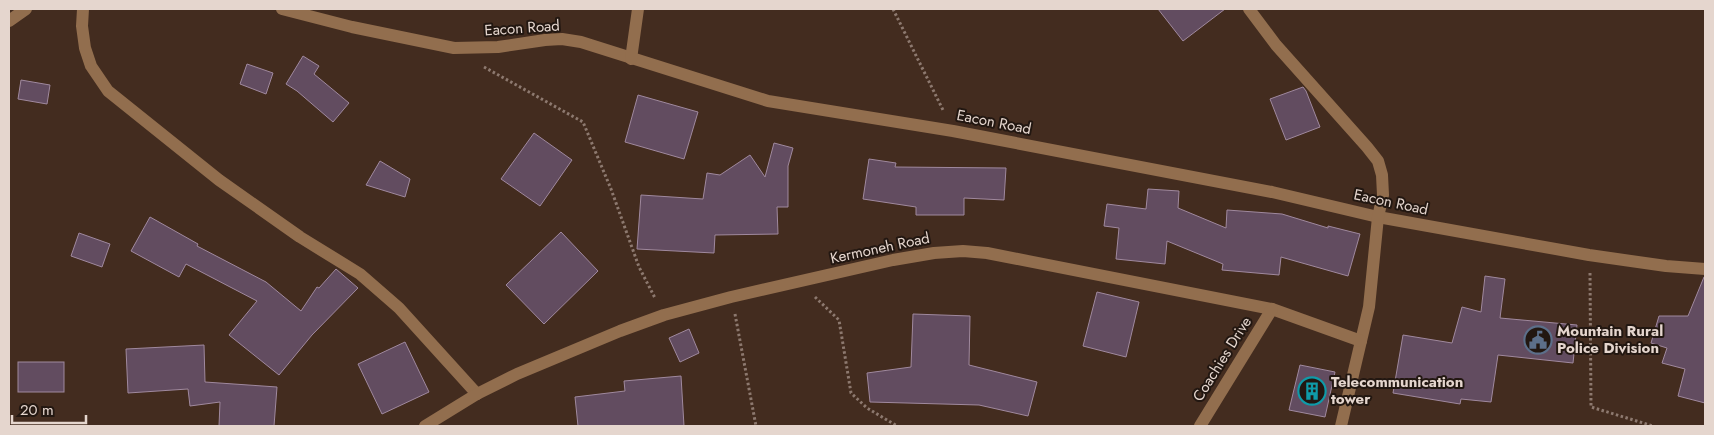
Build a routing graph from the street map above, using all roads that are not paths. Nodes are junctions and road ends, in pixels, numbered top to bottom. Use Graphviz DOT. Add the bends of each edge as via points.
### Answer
graph roads {
  1 [pos="26,9"];
  2 [pos="83,9"];
  3 [pos="282,9"];
  4 [pos="638,9"];
  5 [pos="1249,9"];
  6 [pos="9,21"];
  7 [pos="631,59"];
  8 [pos="1378,217"];
  9 [pos="1705,268"];
  10 [pos="1272,309"];
  11 [pos="1361,341"];
  12 [pos="477,394"];
  13 [pos="425,426"];
  14 [pos="1200,426"];
  15 [pos="1341,426"];
  1 -- 6 [label="street"];
  2 -- 12 [label="street" via="85,48 91,66 108,91 219,180 360,274 398,308"];
  3 -- 7 [label="street, Eacon Road" via="454,48 498,47 562,39"];
  4 -- 7 [label="street"];
  5 -- 8 [label="street" via="1276,45 1378,161 1383,195"];
  7 -- 8 [label="street, Eacon Road" via="768,101 953,131 1272,192"];
  8 -- 9 [label="street, Eacon Road" via="1589,255"];
  8 -- 11 [label="street" via="1369,307"];
  10 -- 11 [label="street, Kermoneh Road"];
  10 -- 12 [label="street, Kermoneh Road" via="987,253 934,252 731,297 664,316 620,331"];
  10 -- 14 [label="street, Coachies Drive"];
  11 -- 15 [label="street"];
  12 -- 13 [label="street, Kermoneh Road"];
}
